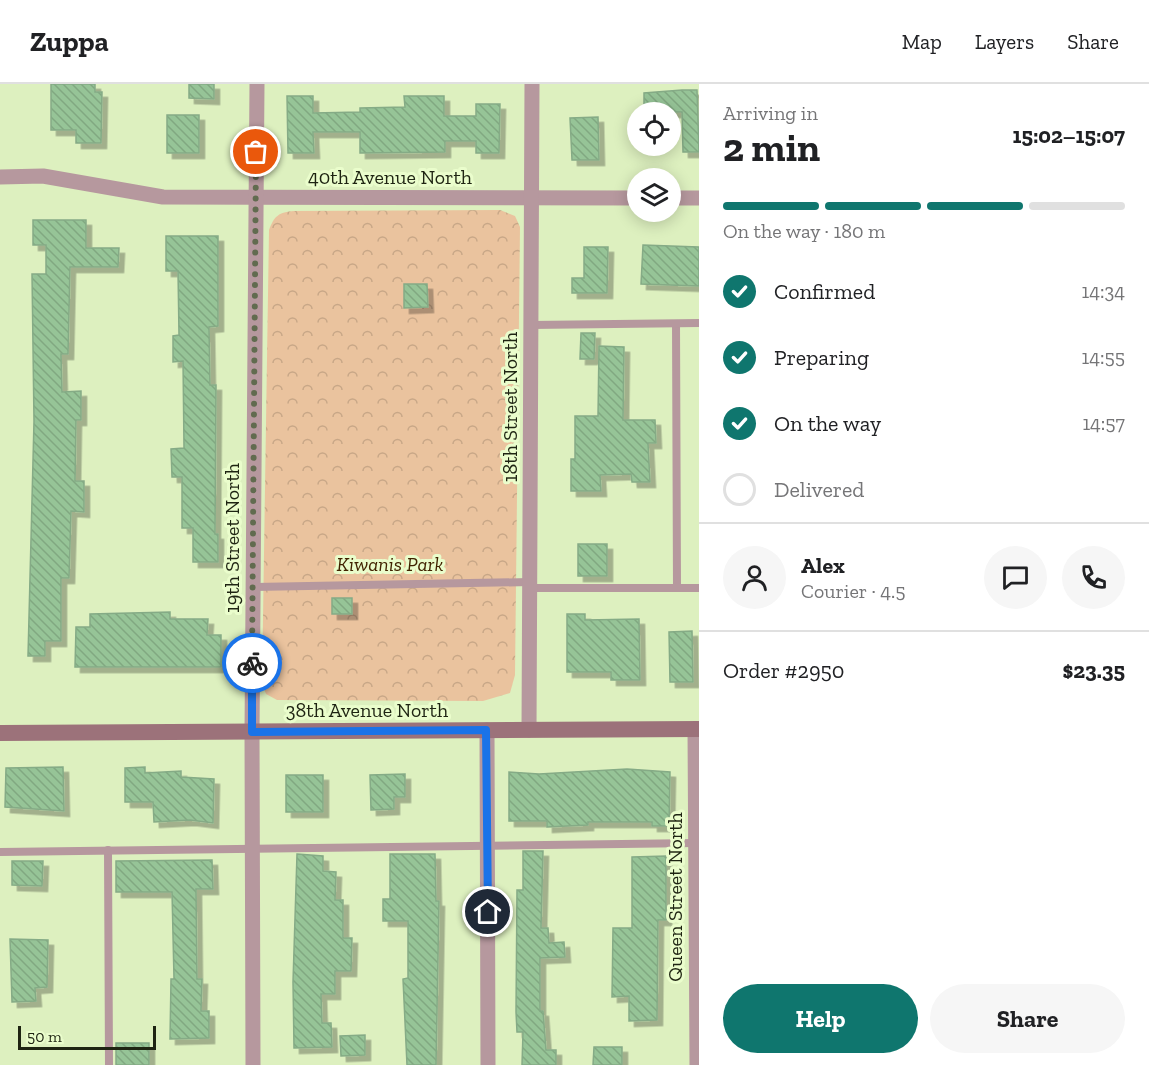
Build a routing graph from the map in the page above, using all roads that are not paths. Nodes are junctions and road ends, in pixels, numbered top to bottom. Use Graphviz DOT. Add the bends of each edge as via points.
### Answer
graph roads {
  1 [pos="257,84"];
  2 [pos="532,84"];
  3 [pos="0,177"];
  4 [pos="255,197"];
  5 [pos="532,198"];
  6 [pos="627,198"];
  7 [pos="681,198"];
  8 [pos="699,198"];
  9 [pos="699,323"];
  10 [pos="676,324"];
  11 [pos="531,325"];
  12 [pos="530,585"];
  13 [pos="253,587"];
  14 [pos="677,588"];
  15 [pos="699,588"];
  16 [pos="697,729"];
  17 [pos="486,730"];
  18 [pos="529,730"];
  19 [pos="252,732"];
  20 [pos="0,733"];
  21 [pos="697,843"];
  22 [pos="487,846"];
  23 [pos="252,848"];
  24 [pos="108,850"];
  25 [pos="0,852"];
  26 [pos="109,1065"];
  27 [pos="253,1065"];
  28 [pos="488,1065"];
  29 [pos="697,1065"];
  1 -- 4 [label="street, 19th Street North"];
  2 -- 5 [label="street, 18th Street North"];
  3 -- 4 [label="street, 40th Avenue North" via="43,176 163,197"];
  4 -- 5 [label="street, 40th Avenue North"];
  4 -- 13 [label="street, 19th Street North"];
  5 -- 6 [label="street, 40th Avenue North"];
  5 -- 11 [label="street, 18th Street North"];
  7 -- 8 [label="street"];
  9 -- 10 [label="lane"];
  10 -- 11 [label="lane"];
  10 -- 14 [label="lane"];
  11 -- 12 [label="street, 18th Street North"];
  12 -- 13 [label="lane"];
  12 -- 14 [label="lane"];
  12 -- 18 [label="street, 18th Street North"];
  13 -- 19 [label="street, 19th Street North"];
  14 -- 15 [label="lane"];
  16 -- 18 [label="main road, 38th Avenue North"];
  16 -- 21 [label="street, Queen Street North"];
  17 -- 18 [label="main road, 38th Avenue North"];
  17 -- 19 [label="main road, 38th Avenue North"];
  17 -- 22 [label="street"];
  19 -- 20 [label="main road, 38th Avenue North"];
  19 -- 23 [label="street, 19th Street North"];
  21 -- 22 [label="lane"];
  21 -- 29 [label="street, Queen Street North"];
  22 -- 23 [label="lane"];
  22 -- 28 [label="street"];
  23 -- 24 [label="lane"];
  23 -- 27 [label="street, 19th Street North"];
  24 -- 25 [label="lane"];
  24 -- 26 [label="lane"];
}
